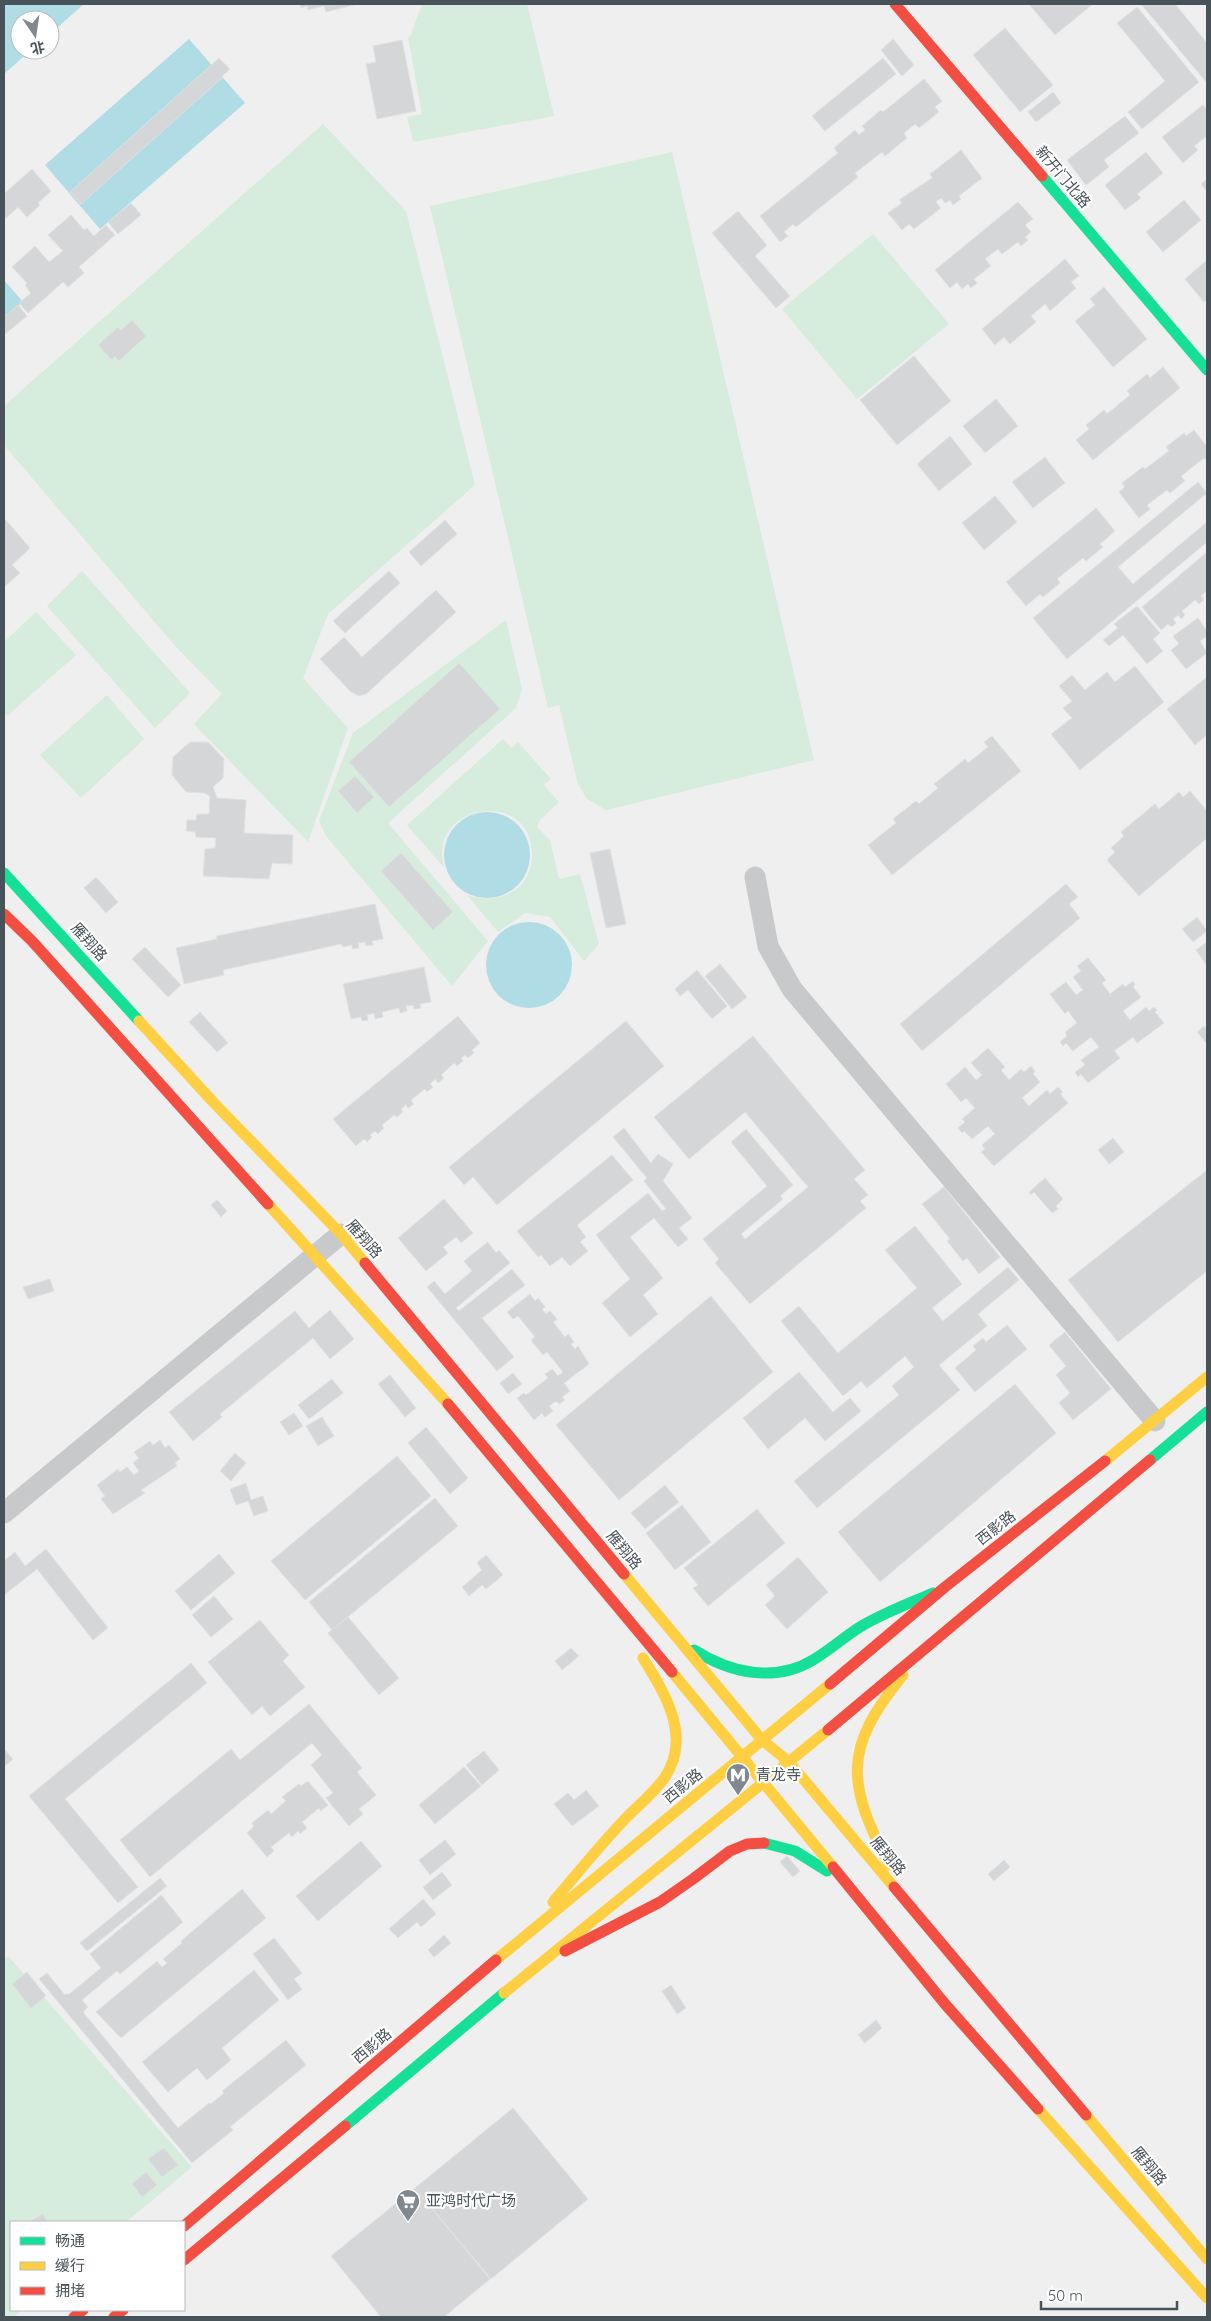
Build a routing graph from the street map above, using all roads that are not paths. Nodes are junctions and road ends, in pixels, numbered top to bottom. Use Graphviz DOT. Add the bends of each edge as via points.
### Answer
graph roads {
  1 [pos="895,4"];
  2 [pos="1207,370"];
  3 [pos="4,873"];
  4 [pos="755,877"];
  5 [pos="4,914"];
  6 [pos="341,1234"];
  7 [pos="316,1254"];
  8 [pos="1207,1377"];
  9 [pos="1207,1412"];
  10 [pos="1155,1421"];
  11 [pos="4,1513"];
  12 [pos="600,1586"];
  13 [pos="945,1587"];
  14 [pos="678,1639"];
  15 [pos="927,1647"];
  16 [pos="762,1740"];
  17 [pos="743,1758"];
  18 [pos="789,1762"];
  19 [pos="765,1782"];
  20 [pos="852,1890"];
  21 [pos="906,1900"];
  22 [pos="520,1940"];
  23 [pos="539,1964"];
  24 [pos="185,2225"];
  25 [pos="185,2259"];
  26 [pos="1207,2259"];
  27 [pos="1207,2298"];
  1 -- 2 [label="main road, 新开门北路"];
  3 -- 6 [label="main road, 雁翔路" via="214,1103"];
  4 -- 10 [label="street" via="768,946 792,989"];
  5 -- 7 [label="main road"];
  6 -- 7 [label="street"];
  6 -- 14 [label="main road, 雁翔路"];
  7 -- 11 [label="street"];
  7 -- 12 [label="main road"];
  8 -- 10 [label="main road, 西影路"];
  9 -- 15 [label="main road"];
  10 -- 13 [label="main road, 西影路"];
  12 -- 17 [label="main road"];
  12 -- 22 [label="main road" via="666,1698 674,1726 676,1754 662,1780"];
  13 -- 14 [label="main road" via="874,1619 816,1658 790,1671 758,1672 722,1665 704,1658"];
  13 -- 16 [label="main road, 西影路"];
  14 -- 16 [label="main road, 雁翔路"];
  15 -- 18 [label="main road"];
  15 -- 21 [label="main road" via="886,1694 870,1718 858,1771 859,1796 865,1813"];
  16 -- 17 [label="main road, 西影路"];
  16 -- 18 [label="main road, 雁翔路"];
  17 -- 19 [label="main road"];
  17 -- 22 [label="main road, 西影路"];
  18 -- 19 [label="main road"];
  18 -- 21 [label="main road, 雁翔路"];
  19 -- 20 [label="main road"];
  19 -- 23 [label="main road"];
  20 -- 23 [label="main road" via="823,1867 790,1849 768,1843 744,1844 726,1853 659,1902"];
  20 -- 27 [label="main road" via="944,2004"];
  21 -- 26 [label="main road, 雁翔路"];
  22 -- 24 [label="main road, 西影路"];
  23 -- 25 [label="main road"];
}
